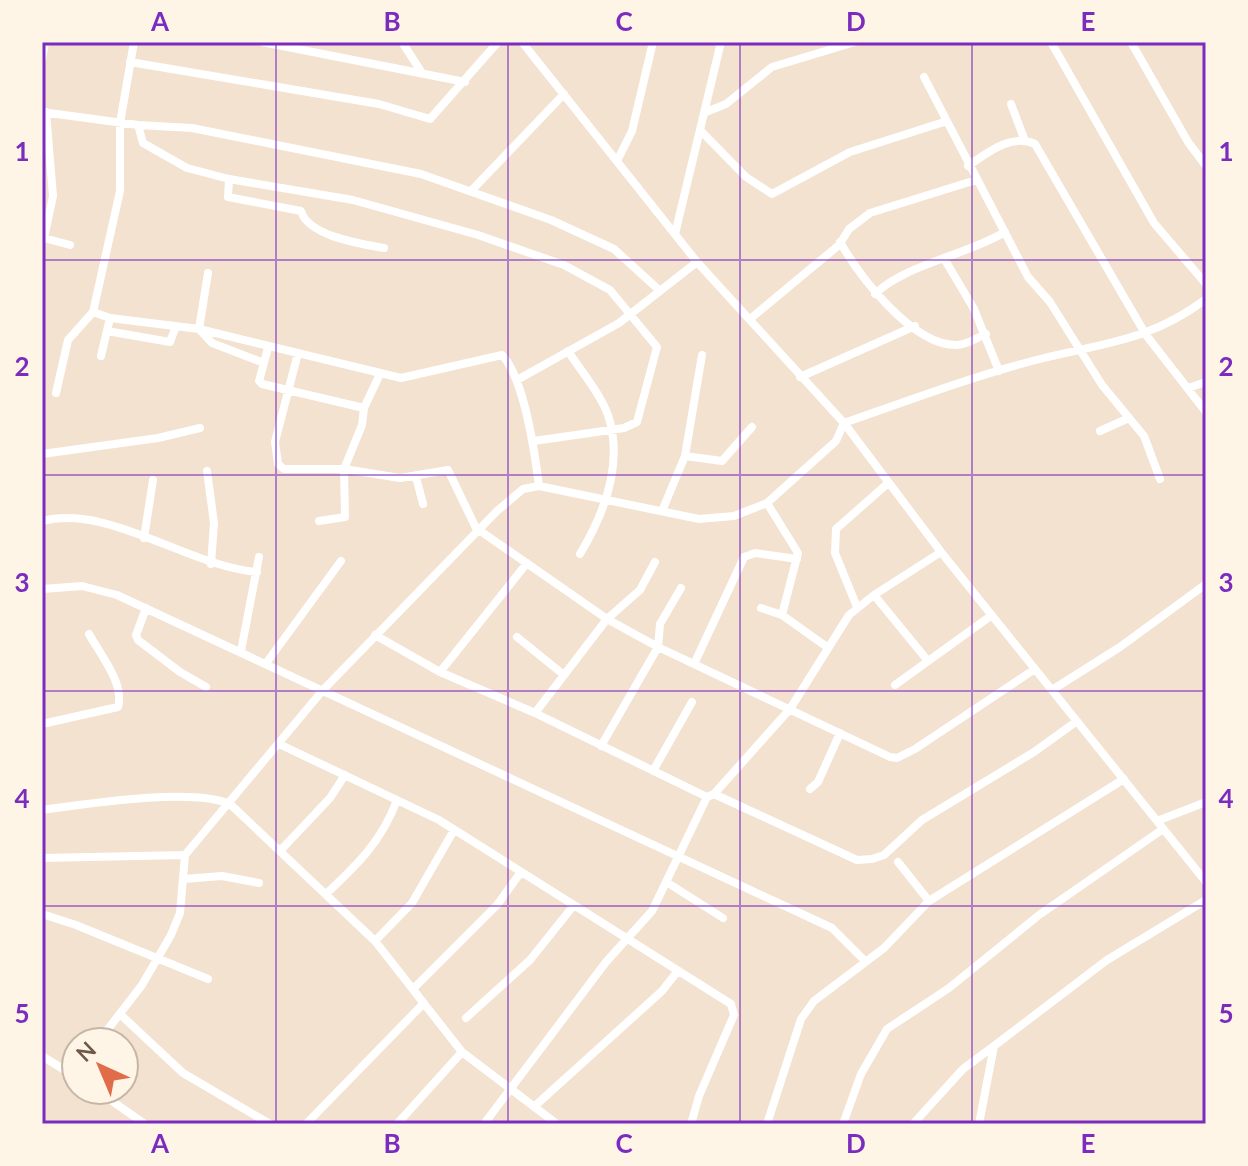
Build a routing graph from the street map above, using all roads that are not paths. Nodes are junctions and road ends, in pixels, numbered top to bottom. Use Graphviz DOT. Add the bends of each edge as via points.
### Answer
graph roads {
  1 [pos="45,42"];
  2 [pos="134,42"];
  3 [pos="262,42"];
  4 [pos="402,42"];
  5 [pos="498,42"];
  6 [pos="522,42"];
  7 [pos="653,42"];
  8 [pos="721,42"];
  9 [pos="855,42"];
  10 [pos="1051,42"];
  11 [pos="1131,42"];
  12 [pos="42,59"];
  13 [pos="130,62"];
  14 [pos="422,73"];
  15 [pos="924,77"];
  16 [pos="465,82"];
  17 [pos="564,94"];
  18 [pos="1011,104"];
  19 [pos="44,112"];
  20 [pos="706,112"];
  21 [pos="944,122"];
  22 [pos="120,123"];
  23 [pos="138,125"];
  24 [pos="700,130"];
  25 [pos="1025,141"];
  26 [pos="617,161"];
  27 [pos="968,166"];
  28 [pos="1206,166"];
  29 [pos="229,179"];
  30 [pos="976,180"];
  31 [pos="472,190"];
  32 [pos="1005,232"];
  33 [pos="675,234"];
  34 [pos="840,242"];
  35 [pos="70,245"];
  36 [pos="384,248"];
  37 [pos="945,260"];
  38 [pos="697,262"];
  39 [pos="208,273"];
  40 [pos="1206,284"];
  41 [pos="659,290"];
  42 [pos="875,294"];
  43 [pos="1206,299"];
  44 [pos="93,312"];
  45 [pos="632,314"];
  46 [pos="110,318"];
  47 [pos="750,319"];
  48 [pos="125,320"];
  49 [pos="140,321"];
  50 [pos="176,326"];
  51 [pos="915,326"];
  52 [pos="199,329"];
  53 [pos="107,331"];
  54 [pos="124,334"];
  55 [pos="986,334"];
  56 [pos="1146,335"];
  57 [pos="139,337"];
  58 [pos="229,343"];
  59 [pos="268,348"];
  60 [pos="1080,350"];
  61 [pos="568,351"];
  62 [pos="298,353"];
  63 [pos="702,355"];
  64 [pos="101,356"];
  65 [pos="264,363"];
  66 [pos="999,371"];
  67 [pos="380,374"];
  68 [pos="800,377"];
  69 [pos="517,380"];
  70 [pos="1206,382"];
  71 [pos="1188,388"];
  72 [pos="56,393"];
  73 [pos="288,393"];
  74 [pos="364,408"];
  75 [pos="1206,412"];
  76 [pos="1129,418"];
  77 [pos="844,423"];
  78 [pos="752,427"];
  79 [pos="200,428"];
  80 [pos="611,429"];
  81 [pos="1100,431"];
  82 [pos="534,441"];
  83 [pos="42,454"];
  84 [pos="685,456"];
  85 [pos="344,469"];
  86 [pos="207,471"];
  87 [pos="416,477"];
  88 [pos="1160,479"];
  89 [pos="153,480"];
  90 [pos="887,484"];
  91 [pos="539,486"];
  92 [pos="607,501"];
  93 [pos="767,503"];
  94 [pos="423,504"];
  95 [pos="662,511"];
  96 [pos="42,521"];
  97 [pos="319,521"];
  98 [pos="478,529"];
  99 [pos="144,538"];
  100 [pos="941,552"];
  101 [pos="580,554"];
  102 [pos="259,557"];
  103 [pos="797,559"];
  104 [pos="341,561"];
  105 [pos="655,562"];
  106 [pos="527,563"];
  107 [pos="211,564"];
  108 [pos="257,572"];
  109 [pos="1206,584"];
  110 [pos="681,588"];
  111 [pos="42,589"];
  112 [pos="874,595"];
  113 [pos="857,607"];
  114 [pos="146,608"];
  115 [pos="761,608"];
  116 [pos="782,615"];
  117 [pos="992,615"];
  118 [pos="607,619"];
  119 [pos="89,634"];
  120 [pos="375,635"];
  121 [pos="517,637"];
  122 [pos="658,647"];
  123 [pos="827,647"];
  124 [pos="241,651"];
  125 [pos="928,661"];
  126 [pos="267,662"];
  127 [pos="695,662"];
  128 [pos="1035,669"];
  129 [pos="440,672"];
  130 [pos="564,675"];
  131 [pos="895,685"];
  132 [pos="206,687"];
  133 [pos="323,690"];
  134 [pos="1052,690"];
  135 [pos="692,702"];
  136 [pos="790,709"];
  137 [pos="535,713"];
  138 [pos="1077,721"];
  139 [pos="42,724"];
  140 [pos="840,733"];
  141 [pos="279,744"];
  142 [pos="601,746"];
  143 [pos="653,771"];
  144 [pos="345,775"];
  145 [pos="1124,779"];
  146 [pos="810,789"];
  147 [pos="711,796"];
  148 [pos="397,800"];
  149 [pos="1206,802"];
  150 [pos="230,804"];
  151 [pos="42,810"];
  152 [pos="1160,825"];
  153 [pos="454,830"];
  154 [pos="280,851"];
  155 [pos="185,855"];
  156 [pos="681,856"];
  157 [pos="42,858"];
  158 [pos="898,862"];
  159 [pos="521,872"];
  160 [pos="184,879"];
  161 [pos="1206,882"];
  162 [pos="259,883"];
  163 [pos="668,883"];
  164 [pos="326,894"];
  165 [pos="1206,900"];
  166 [pos="929,901"];
  167 [pos="574,905"];
  168 [pos="42,914"];
  169 [pos="723,918"];
  170 [pos="628,937"];
  171 [pos="375,941"];
  172 [pos="157,959"];
  173 [pos="865,961"];
  174 [pos="677,972"];
  175 [pos="208,979"];
  176 [pos="414,988"];
  177 [pos="424,1003"];
  178 [pos="121,1015"];
  179 [pos="466,1018"];
  180 [pos="112,1026"];
  181 [pos="994,1046"];
  182 [pos="462,1052"];
  183 [pos="42,1056"];
  184 [pos="60,1065"];
  185 [pos="511,1087"];
  186 [pos="536,1105"];
  187 [pos="119,1106"];
  188 [pos="145,1124"];
  189 [pos="270,1124"];
  190 [pos="306,1124"];
  191 [pos="397,1124"];
  192 [pos="484,1124"];
  193 [pos="557,1124"];
  194 [pos="691,1124"];
  195 [pos="767,1124"];
  196 [pos="843,1124"];
  197 [pos="913,1124"];
  198 [pos="979,1124"];
  1 -- 12 [label="street"];
  2 -- 13 [label="street"];
  3 -- 14 [label="street"];
  4 -- 14 [label="street"];
  5 -- 16 [label="street"];
  6 -- 17 [label="street"];
  7 -- 26 [label="street" via="632,131"];
  8 -- 20 [label="street"];
  9 -- 20 [label="street" via="772,67 726,104"];
  10 -- 40 [label="street" via="1154,223"];
  11 -- 28 [label="street"];
  13 -- 16 [label="street" via="379,104 430,119"];
  13 -- 22 [label="street"];
  14 -- 16 [label="street"];
  15 -- 21 [label="street"];
  17 -- 26 [label="street"];
  17 -- 31 [label="street"];
  18 -- 25 [label="street"];
  19 -- 22 [label="street"];
  19 -- 35 [label="street" via="53,196 44,238"];
  20 -- 24 [label="street"];
  21 -- 24 [label="street" via="850,152 772,194 746,177"];
  21 -- 27 [label="street"];
  22 -- 23 [label="street"];
  22 -- 44 [label="street" via="120,191"];
  23 -- 29 [label="street" via="143,143 153,150 187,168"];
  23 -- 31 [label="street" via="192,128 421,174"];
  24 -- 33 [label="street"];
  25 -- 27 [label="street" via="997,146"];
  25 -- 56 [label="street" via="1035,144"];
  26 -- 33 [label="street"];
  27 -- 30 [label="street"];
  29 -- 36 [label="street" via="228,197 301,211 309,224"];
  29 -- 45 [label="street" via="353,200 515,247 586,274"];
  30 -- 32 [label="street"];
  30 -- 34 [label="street" via="870,213"];
  31 -- 41 [label="street" via="614,249"];
  32 -- 37 [label="street"];
  32 -- 60 [label="street" via="1028,277"];
  33 -- 38 [label="street"];
  34 -- 42 [label="street"];
  34 -- 47 [label="street"];
  37 -- 42 [label="street" via="888,282"];
  37 -- 55 [label="street"];
  38 -- 41 [label="street"];
  38 -- 47 [label="street"];
  39 -- 52 [label="street"];
  41 -- 45 [label="street"];
  42 -- 51 [label="street"];
  43 -- 56 [label="street"];
  44 -- 46 [label="street"];
  44 -- 72 [label="street" via="68,340"];
  45 -- 61 [label="street"];
  45 -- 80 [label="street" via="657,347 656,355 637,422"];
  46 -- 48 [label="street"];
  46 -- 53 [label="street"];
  47 -- 68 [label="street"];
  48 -- 49 [label="street"];
  48 -- 54 [label="street"];
  49 -- 50 [label="street"];
  49 -- 57 [label="street"];
  50 -- 52 [label="street"];
  50 -- 57 [label="street" via="171,342"];
  51 -- 55 [label="street" via="952,345"];
  51 -- 68 [label="street"];
  52 -- 58 [label="street"];
  53 -- 54 [label="street"];
  53 -- 64 [label="street"];
  54 -- 57 [label="street"];
  55 -- 66 [label="street"];
  56 -- 60 [label="street"];
  56 -- 71 [label="street"];
  58 -- 59 [label="street"];
  58 -- 65 [label="street"];
  59 -- 62 [label="street"];
  59 -- 65 [label="street"];
  60 -- 66 [label="street"];
  60 -- 76 [label="street"];
  61 -- 69 [label="street"];
  61 -- 80 [label="street" via="603,406"];
  62 -- 67 [label="street"];
  62 -- 73 [label="street"];
  63 -- 84 [label="street"];
  65 -- 73 [label="street" via="259,381"];
  66 -- 77 [label="street"];
  67 -- 69 [label="street" via="411,377 497,355 506,359"];
  67 -- 74 [label="street"];
  68 -- 77 [label="street"];
  69 -- 82 [label="street"];
  70 -- 71 [label="street"];
  71 -- 75 [label="street"];
  73 -- 74 [label="street"];
  73 -- 85 [label="street" via="275,442 278,464 290,470"];
  74 -- 85 [label="street"];
  76 -- 81 [label="street"];
  76 -- 88 [label="street" via="1144,436"];
  77 -- 90 [label="street"];
  77 -- 93 [label="street" via="836,441"];
  78 -- 84 [label="street" via="722,461"];
  79 -- 83 [label="street"];
  80 -- 82 [label="street"];
  80 -- 92 [label="street"];
  82 -- 91 [label="street"];
  84 -- 95 [label="street"];
  85 -- 87 [label="street"];
  85 -- 97 [label="street" via="345,517"];
  86 -- 107 [label="street" via="214,523"];
  87 -- 94 [label="street"];
  87 -- 98 [label="street" via="448,470"];
  89 -- 99 [label="street"];
  90 -- 100 [label="street"];
  90 -- 113 [label="street" via="836,529 835,553"];
  91 -- 92 [label="street"];
  91 -- 98 [label="street" via="523,489"];
  92 -- 95 [label="street"];
  92 -- 101 [label="street"];
  93 -- 95 [label="street" via="721,519"];
  93 -- 103 [label="street" via="796,547"];
  96 -- 99 [label="street" via="76,517"];
  98 -- 106 [label="street"];
  98 -- 120 [label="street"];
  99 -- 107 [label="street"];
  100 -- 112 [label="street"];
  100 -- 117 [label="street"];
  102 -- 108 [label="street"];
  103 -- 116 [label="street"];
  103 -- 127 [label="street" via="755,553 744,557"];
  104 -- 126 [label="street"];
  105 -- 118 [label="street" via="640,590"];
  106 -- 118 [label="street"];
  106 -- 129 [label="street"];
  107 -- 108 [label="street"];
  108 -- 124 [label="street"];
  109 -- 134 [label="street"];
  110 -- 122 [label="street" via="660,624"];
  111 -- 114 [label="street" via="92,587"];
  112 -- 113 [label="street"];
  112 -- 125 [label="street"];
  113 -- 123 [label="street"];
  114 -- 124 [label="street"];
  114 -- 132 [label="street" via="138,640"];
  115 -- 116 [label="street"];
  116 -- 123 [label="street"];
  117 -- 125 [label="street"];
  117 -- 128 [label="street"];
  118 -- 122 [label="street"];
  118 -- 130 [label="street"];
  119 -- 139 [label="street" via="112,672 118,707"];
  120 -- 129 [label="street"];
  120 -- 133 [label="street"];
  121 -- 130 [label="street"];
  122 -- 127 [label="street"];
  122 -- 142 [label="street"];
  123 -- 136 [label="street"];
  124 -- 126 [label="street"];
  125 -- 131 [label="street"];
  126 -- 133 [label="street"];
  127 -- 136 [label="street"];
  128 -- 134 [label="street"];
  128 -- 140 [label="street" via="897,758"];
  129 -- 137 [label="street"];
  130 -- 137 [label="street"];
  133 -- 141 [label="street"];
  133 -- 156 [label="street"];
  134 -- 138 [label="street"];
  135 -- 143 [label="street"];
  136 -- 140 [label="street"];
  136 -- 147 [label="street"];
  137 -- 142 [label="street"];
  138 -- 145 [label="street"];
  138 -- 147 [label="street" via="922,820 884,855 872,859 857,860"];
  140 -- 146 [label="street"];
  141 -- 144 [label="street"];
  141 -- 150 [label="street"];
  142 -- 143 [label="street"];
  143 -- 147 [label="street"];
  144 -- 148 [label="street"];
  144 -- 154 [label="street"];
  145 -- 152 [label="street"];
  145 -- 166 [label="street"];
  147 -- 156 [label="street"];
  148 -- 153 [label="street"];
  148 -- 164 [label="street" via="379,840"];
  149 -- 152 [label="street"];
  150 -- 151 [label="street" via="210,798"];
  150 -- 154 [label="street"];
  150 -- 155 [label="street"];
  152 -- 161 [label="street"];
  152 -- 196 [label="street" via="949,988 887,1029 861,1074"];
  153 -- 159 [label="street"];
  153 -- 171 [label="street" via="421,891"];
  154 -- 164 [label="street"];
  155 -- 157 [label="street"];
  155 -- 160 [label="street"];
  156 -- 163 [label="street"];
  156 -- 173 [label="street" via="832,928"];
  158 -- 166 [label="street"];
  159 -- 167 [label="street"];
  159 -- 176 [label="street" via="497,905"];
  160 -- 162 [label="street" via="222,876"];
  160 -- 172 [label="street" via="180,913"];
  163 -- 169 [label="street"];
  163 -- 170 [label="street"];
  164 -- 171 [label="street"];
  165 -- 181 [label="street" via="1107,960"];
  166 -- 173 [label="street"];
  167 -- 170 [label="street"];
  167 -- 179 [label="street" via="544,944"];
  168 -- 172 [label="street"];
  170 -- 174 [label="street"];
  170 -- 185 [label="street"];
  171 -- 176 [label="street"];
  172 -- 175 [label="street"];
  172 -- 178 [label="street"];
  173 -- 195 [label="street" via="807,1008"];
  174 -- 186 [label="street"];
  174 -- 194 [label="street" via="735,1009"];
  176 -- 177 [label="street"];
  177 -- 182 [label="street"];
  177 -- 190 [label="street"];
  178 -- 180 [label="street"];
  178 -- 189 [label="street" via="183,1073"];
  181 -- 197 [label="street" via="963,1069"];
  181 -- 198 [label="street"];
  182 -- 185 [label="street"];
  182 -- 191 [label="street"];
  183 -- 184 [label="street"];
  185 -- 186 [label="street"];
  185 -- 192 [label="street"];
  186 -- 193 [label="street"];
  187 -- 188 [label="street"];
}
